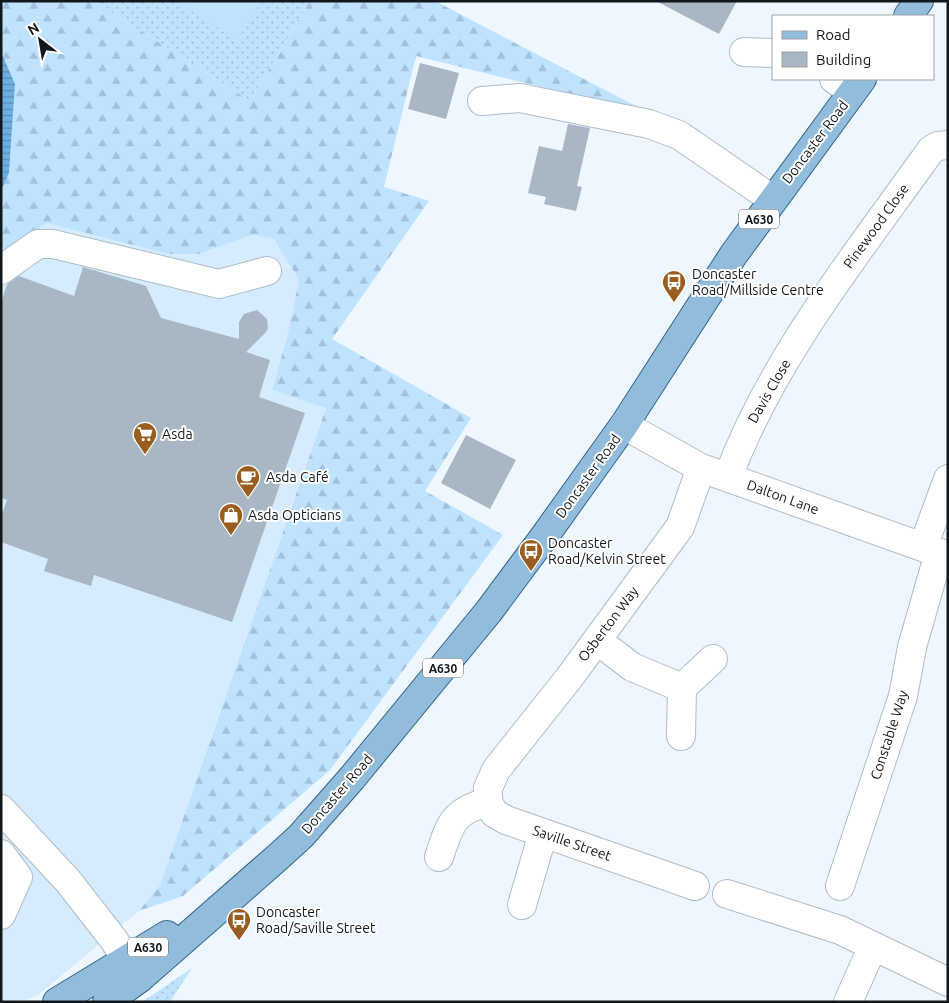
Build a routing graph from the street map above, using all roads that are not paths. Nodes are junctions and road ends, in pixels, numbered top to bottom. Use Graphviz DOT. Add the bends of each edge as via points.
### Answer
graph roads {
  1 [pos="919,1"];
  2 [pos="909,15"];
  3 [pos="744,52"];
  4 [pos="772,53"];
  5 [pos="850,83"];
  6 [pos="482,101"];
  7 [pos="943,146"];
  8 [pos="772,199"];
  9 [pos="1,270"];
  10 [pos="267,271"];
  11 [pos="817,309"];
  12 [pos="624,426"];
  13 [pos="701,468"];
  14 [pos="728,477"];
  15 [pos="948,479"];
  16 [pos="936,552"];
  17 [pos="597,640"];
  18 [pos="713,659"];
  19 [pos="682,688"];
  20 [pos="681,736"];
  21 [pos="488,802"];
  22 [pos="1,809"];
  23 [pos="543,833"];
  24 [pos="1,854"];
  25 [pos="438,857"];
  26 [pos="695,886"];
  27 [pos="840,886"];
  28 [pos="238,890"];
  29 [pos="727,894"];
  30 [pos="522,905"];
  31 [pos="1,915"];
  32 [pos="873,946"];
  33 [pos="128,960"];
  34 [pos="948,982"];
  35 [pos="57,1002"];
  36 [pos="107,1002"];
  37 [pos="848,1002"];
  1 -- 2 [label="main road"];
  3 -- 4 [label="street"];
  5 -- 8 [label="main road, Doncaster Road / A630"];
  6 -- 8 [label="street" via="520,98 649,124 679,135"];
  7 -- 11 [label="street, Pinewood Close" via="931,150"];
  8 -- 12 [label="main road, Doncaster Road / A630"];
  9 -- 10 [label="street" via="38,244 53,244 219,284"];
  11 -- 14 [label="street, Davis Close" via="744,434"];
  12 -- 13 [label="street, Dalton Lane"];
  12 -- 28 [label="main road, Doncaster Road / A630" via="489,611 352,778 300,836"];
  13 -- 14 [label="street, Dalton Lane"];
  13 -- 17 [label="street, Osberton Way" via="680,527"];
  14 -- 16 [label="street, Dalton Lane"];
  15 -- 16 [label="street, Constable Way"];
  16 -- 27 [label="street, Constable Way" via="903,696"];
  17 -- 19 [label="street" via="632,667"];
  17 -- 21 [label="street, Osberton Way" via="496,770 488,788"];
  18 -- 19 [label="street"];
  19 -- 20 [label="street"];
  21 -- 23 [label="street, Saville Street" via="494,813 506,820"];
  21 -- 25 [label="street" via="464,810 455,818"];
  22 -- 33 [label="street" via="68,881"];
  23 -- 26 [label="street, Saville Street"];
  23 -- 30 [label="street"];
  24 -- 31 [label="street" via="18,877"];
  28 -- 33 [label="main road, Doncaster Road / A630"];
  28 -- 36 [label="main road, Doncaster Road / A630" via="140,978"];
  29 -- 32 [label="street" via="840,930"];
  32 -- 34 [label="street"];
  32 -- 37 [label="street"];
  33 -- 35 [label="main road, Doncaster Road / A630"];
}
